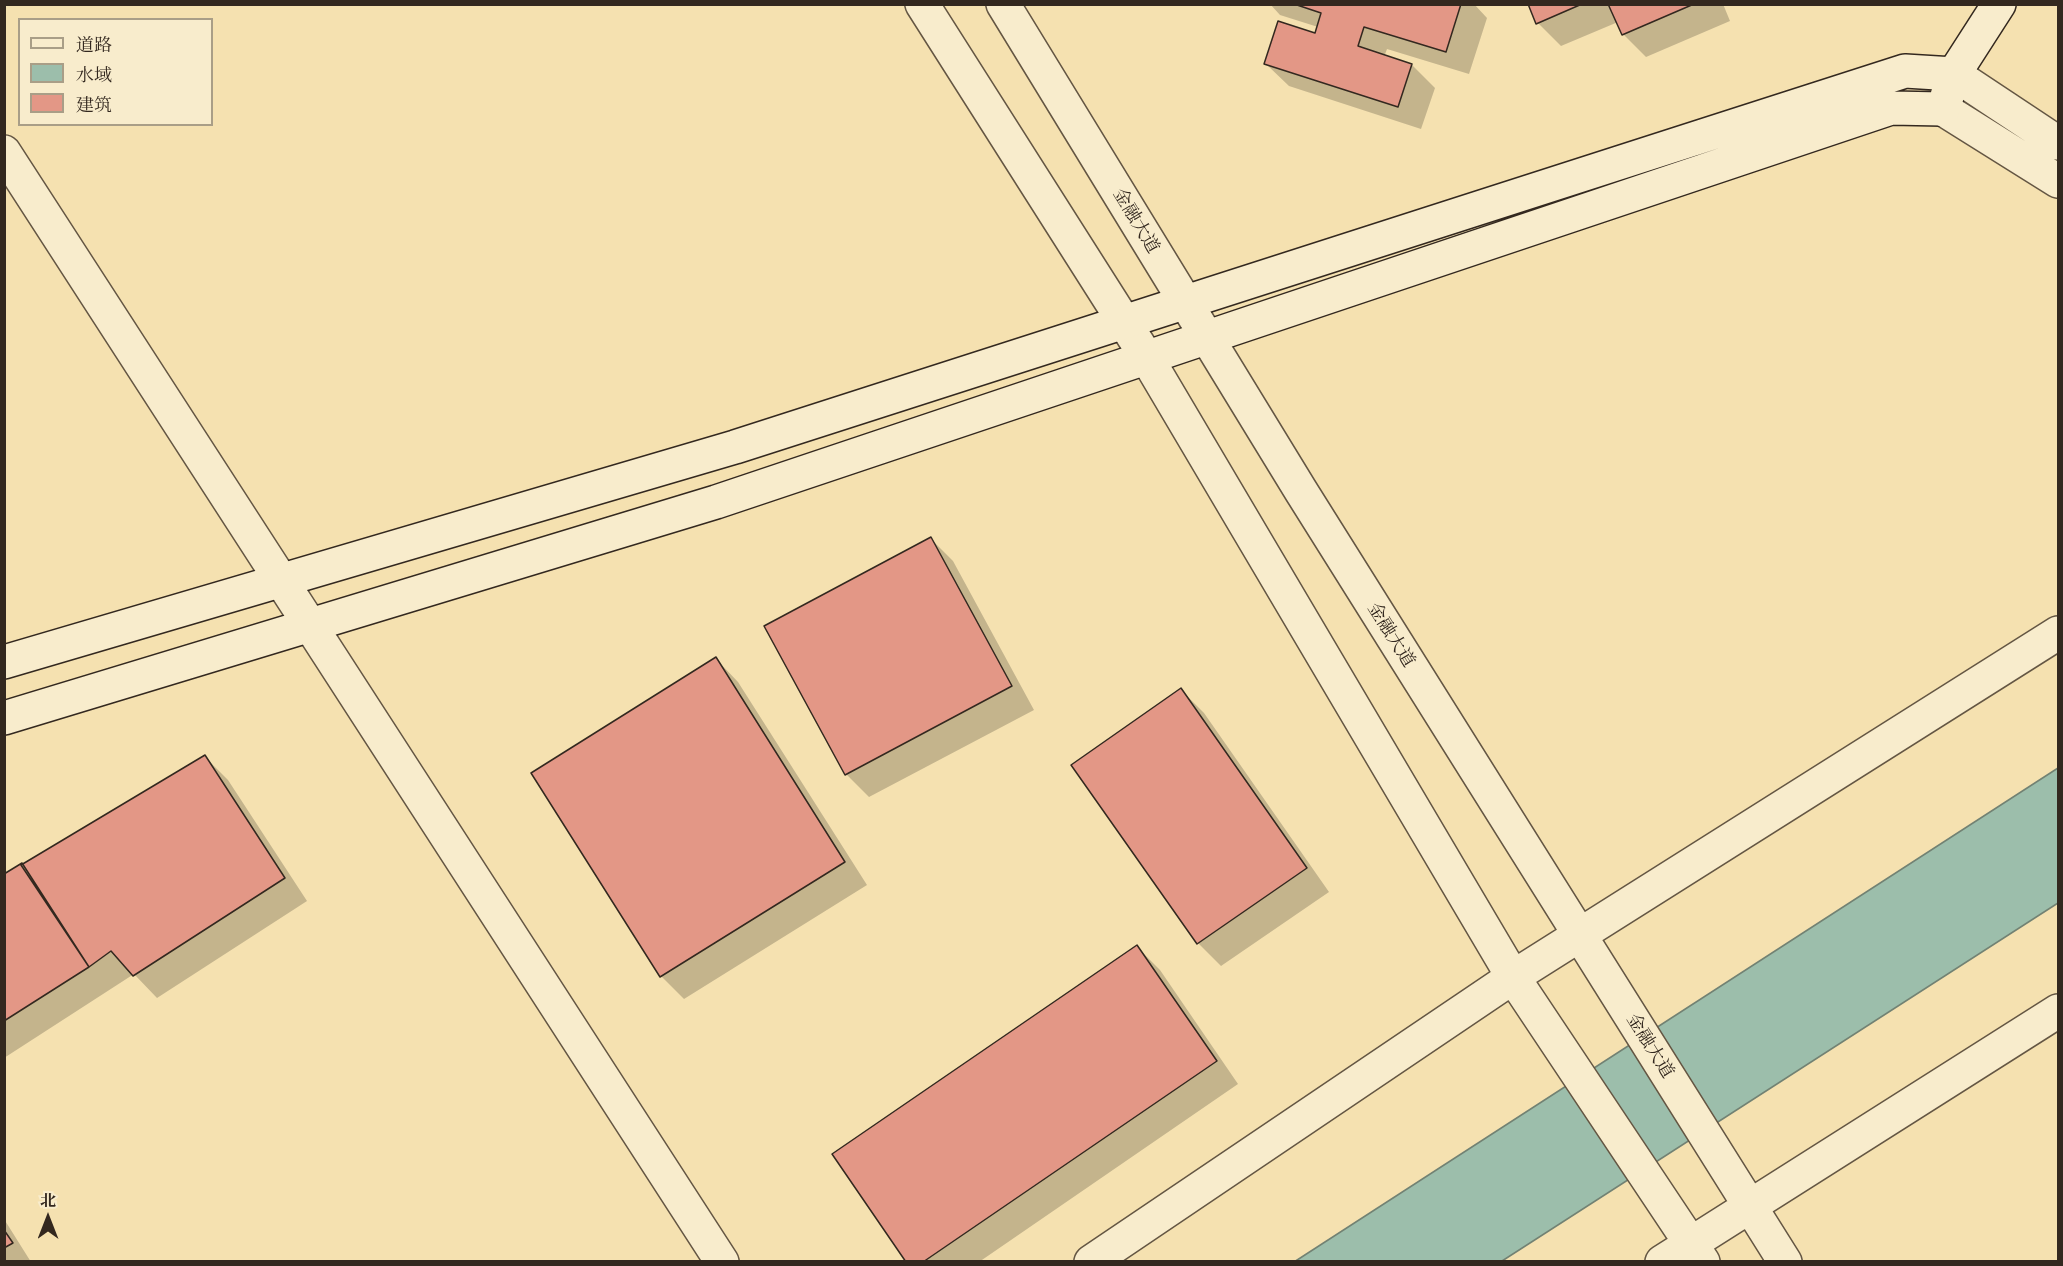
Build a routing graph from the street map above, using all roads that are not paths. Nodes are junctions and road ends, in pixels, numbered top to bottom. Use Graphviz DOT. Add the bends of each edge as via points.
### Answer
graph roads {
  1 [pos="922,4"];
  2 [pos="1003,4"];
  3 [pos="1999,4"];
  4 [pos="1954,74"];
  5 [pos="1943,109"];
  6 [pos="2058,143"];
  7 [pos="4,152"];
  8 [pos="2058,181"];
  9 [pos="1185,302"];
  10 [pos="1124,322"];
  11 [pos="1207,338"];
  12 [pos="1147,358"];
  13 [pos="281,581"];
  14 [pos="310,626"];
  15 [pos="2058,633"];
  16 [pos="4,662"];
  17 [pos="4,718"];
  18 [pos="1580,934"];
  19 [pos="1513,977"];
  20 [pos="2058,1011"];
  21 [pos="1750,1205"];
  22 [pos="1697,1252"];
  23 [pos="722,1262"];
  24 [pos="1091,1262"];
  25 [pos="1662,1262"];
  26 [pos="1785,1262"];
  1 -- 10 [label="street"];
  2 -- 9 [label="street, 金融大道"];
  3 -- 4 [label="street"];
  4 -- 5 [label="street"];
  4 -- 6 [label="street"];
  4 -- 9 [label="street" via="1905,71"];
  5 -- 8 [label="street"];
  5 -- 11 [label="street" via="1891,108"];
  7 -- 13 [label="street"];
  9 -- 10 [label="street"];
  9 -- 11 [label="street, 金融大道"];
  10 -- 12 [label="street"];
  10 -- 13 [label="street" via="735,447"];
  11 -- 12 [label="street"];
  11 -- 18 [label="street, 金融大道"];
  12 -- 14 [label="street" via="716,502"];
  12 -- 19 [label="street"];
  13 -- 14 [label="street"];
  13 -- 16 [label="street"];
  14 -- 17 [label="street"];
  14 -- 23 [label="street"];
  15 -- 18 [label="street"];
  18 -- 19 [label="street"];
  18 -- 21 [label="street, 金融大道"];
  19 -- 22 [label="street"];
  19 -- 24 [label="street"];
  20 -- 21 [label="street"];
  21 -- 22 [label="street"];
  21 -- 26 [label="street, 金融大道"];
  22 -- 25 [label="street"];
}
